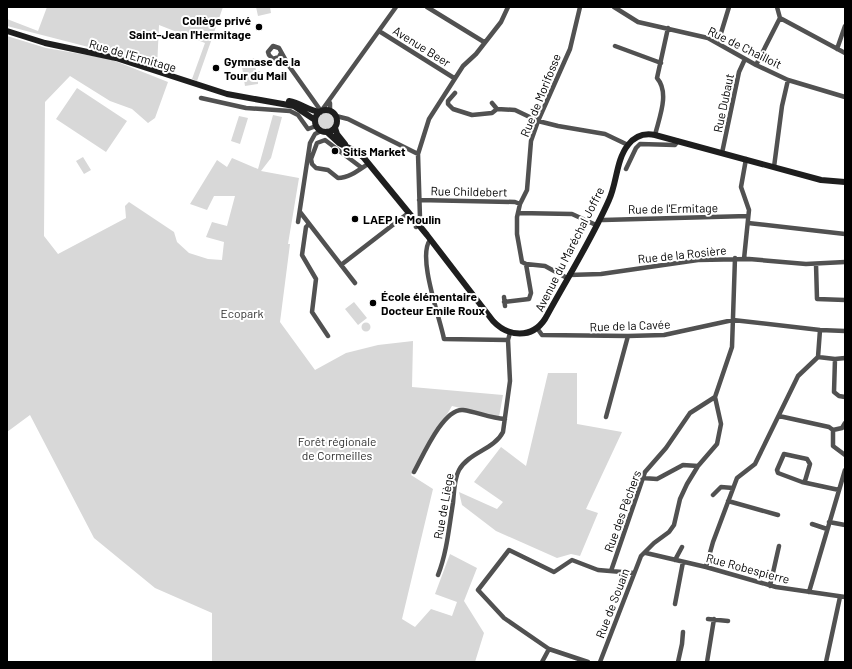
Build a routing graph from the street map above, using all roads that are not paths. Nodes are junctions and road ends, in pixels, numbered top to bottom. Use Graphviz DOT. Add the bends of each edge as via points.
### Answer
graph roads {
  1 [pos="396,7"];
  2 [pos="427,7"];
  3 [pos="508,7"];
  4 [pos="580,7"];
  5 [pos="729,7"];
  6 [pos="777,7"];
  7 [pos="614,8"];
  8 [pos="780,18"];
  9 [pos="845,26"];
  10 [pos="668,28"];
  11 [pos="7,31"];
  12 [pos="379,31"];
  13 [pos="484,42"];
  14 [pos="718,43"];
  15 [pos="615,46"];
  16 [pos="837,49"];
  17 [pos="281,53"];
  18 [pos="845,53"];
  19 [pos="277,58"];
  20 [pos="745,59"];
  21 [pos="285,60"];
  22 [pos="661,63"];
  23 [pos="756,65"];
  24 [pos="454,78"];
  25 [pos="788,80"];
  26 [pos="455,93"];
  27 [pos="444,94"];
  28 [pos="845,97"];
  29 [pos="201,98"];
  30 [pos="451,98"];
  31 [pos="253,99"];
  32 [pos="330,101"];
  33 [pos="492,103"];
  34 [pos="497,109"];
  35 [pos="321,110"];
  36 [pos="330,111"];
  37 [pos="336,116"];
  38 [pos="538,121"];
  39 [pos="320,127"];
  40 [pos="335,128"];
  41 [pos="655,135"];
  42 [pos="678,141"];
  43 [pos="628,145"];
  44 [pos="347,146"];
  45 [pos="722,153"];
  46 [pos="418,154"];
  47 [pos="746,159"];
  48 [pos="368,164"];
  49 [pos="774,167"];
  50 [pos="362,168"];
  51 [pos="626,169"];
  52 [pos="845,182"];
  53 [pos="419,200"];
  54 [pos="520,204"];
  55 [pos="300,212"];
  56 [pos="518,213"];
  57 [pos="409,215"];
  58 [pos="748,216"];
  59 [pos="600,219"];
  60 [pos="298,222"];
  61 [pos="748,223"];
  62 [pos="309,224"];
  63 [pos="596,225"];
  64 [pos="419,227"];
  65 [pos="845,234"];
  66 [pos="430,241"];
  67 [pos="735,258"];
  68 [pos="744,259"];
  69 [pos="845,262"];
  70 [pos="526,264"];
  71 [pos="816,264"];
  72 [pos="341,265"];
  73 [pos="568,276"];
  74 [pos="355,283"];
  75 [pos="845,300"];
  76 [pos="504,302"];
  77 [pos="733,320"];
  78 [pos="537,328"];
  79 [pos="820,330"];
  80 [pos="845,330"];
  81 [pos="510,333"];
  82 [pos="328,336"];
  83 [pos="628,336"];
  84 [pos="508,340"];
  85 [pos="818,357"];
  86 [pos="845,358"];
  87 [pos="834,359"];
  88 [pos="715,397"];
  89 [pos="845,397"];
  90 [pos="779,416"];
  91 [pos="606,417"];
  92 [pos="505,419"];
  93 [pos="845,423"];
  94 [pos="833,430"];
  95 [pos="845,454"];
  96 [pos="698,466"];
  97 [pos="414,472"];
  98 [pos="845,472"];
  99 [pos="642,478"];
  100 [pos="805,481"];
  101 [pos="733,488"];
  102 [pos="839,490"];
  103 [pos="712,495"];
  104 [pos="728,501"];
  105 [pos="778,515"];
  106 [pos="829,522"];
  107 [pos="812,524"];
  108 [pos="845,525"];
  109 [pos="827,529"];
  110 [pos="779,546"];
  111 [pos="682,547"];
  112 [pos="646,553"];
  113 [pos="675,560"];
  114 [pos="682,562"];
  115 [pos="706,566"];
  116 [pos="611,571"];
  117 [pos="634,573"];
  118 [pos="438,575"];
  119 [pos="770,586"];
  120 [pos="809,592"];
  121 [pos="843,597"];
  122 [pos="675,604"];
  123 [pos="708,619"];
  124 [pos="714,619"];
  125 [pos="728,621"];
  126 [pos="683,632"];
  127 [pos="549,649"];
  128 [pos="542,662"];
  129 [pos="588,662"];
  130 [pos="600,662"];
  131 [pos="678,662"];
  132 [pos="707,662"];
  133 [pos="826,662"];
  1 -- 12 [label="street"];
  2 -- 13 [label="street"];
  3 -- 13 [label="street" via="501,22"];
  4 -- 38 [label="street, Rue de Morifosse" via="570,49"];
  5 -- 14 [label="street"];
  6 -- 8 [label="street"];
  7 -- 10 [label="street, Rue de Chailloit" via="638,22"];
  8 -- 16 [label="street"];
  8 -- 23 [label="street"];
  9 -- 16 [label="street"];
  10 -- 14 [label="street, Rue de Chailloit"];
  10 -- 22 [label="street"];
  11 -- 31 [label="street, Rue de l'Ermitage" via="45,43 116,58 191,84"];
  12 -- 24 [label="street, Avenue Beer"];
  12 -- 32 [label="street"];
  13 -- 24 [label="street"];
  14 -- 20 [label="street, Rue de Chailloit"];
  15 -- 22 [label="street"];
  16 -- 18 [label="street"];
  17 -- 19 [label="street"];
  17 -- 19 [label="street" via="277,46 270,48 270,57"];
  17 -- 21 [label="street"];
  19 -- 21 [label="street"];
  20 -- 23 [label="street, Rue de Chailloit"];
  20 -- 45 [label="street, Rue Dubaut" via="739,72"];
  21 -- 35 [label="street"];
  22 -- 41 [label="street" via="657,78 662,86 663,96"];
  23 -- 25 [label="street, Rue de Chailloit"];
  24 -- 27 [label="street"];
  25 -- 28 [label="street, Rue de Chailloit"];
  25 -- 49 [label="street"];
  26 -- 30 [label="street"];
  27 -- 30 [label="street"];
  27 -- 46 [label="street" via="429,119"];
  29 -- 39 [label="street" via="246,108 290,111 298,115 308,128"];
  30 -- 34 [label="street" via="447,102 453,109 472,115 492,113"];
  31 -- 35 [label="street, Rue de l'Ermitage" via="290,101 311,110"];
  31 -- 39 [label="street, Rue de l'Ermitage" via="294,106"];
  32 -- 35 [label="street"];
  32 -- 36 [label="street"];
  33 -- 34 [label="street"];
  34 -- 38 [label="street" via="514,110"];
  35 -- 36 [label="street, Rue de l'Ermitage"];
  35 -- 39 [label="street"];
  36 -- 37 [label="street"];
  37 -- 40 [label="street"];
  37 -- 46 [label="street" via="348,119"];
  38 -- 43 [label="street" via="604,134"];
  38 -- 54 [label="street, Rue de Morifosse" via="531,141 527,190"];
  39 -- 40 [label="street"];
  39 -- 44 [label="street, Rue de l'Ermitage" via="339,143"];
  39 -- 55 [label="street" via="310,143"];
  40 -- 44 [label="street"];
  41 -- 42 [label="street"];
  41 -- 43 [label="street" via="642,135"];
  42 -- 45 [label="street"];
  42 -- 51 [label="street" via="675,145 640,144"];
  43 -- 59 [label="street, Avenue du Maréchal Joffre" via="622,155 612,194"];
  44 -- 48 [label="street"];
  45 -- 47 [label="street"];
  46 -- 53 [label="street"];
  47 -- 49 [label="street"];
  47 -- 58 [label="street" via="741,187 749,210"];
  48 -- 50 [label="street"];
  48 -- 57 [label="street"];
  49 -- 52 [label="street" via="821,180"];
  50 -- 50 [label="street" via="338,178 328,170 316,168 312,164 312,159 317,143 325,140"];
  53 -- 54 [label="street, Rue Childebert"];
  53 -- 64 [label="street"];
  54 -- 56 [label="street, Rue de Morifosse"];
  55 -- 60 [label="street"];
  55 -- 62 [label="street"];
  56 -- 63 [label="street, Rue Childebert" via="572,214"];
  56 -- 70 [label="street, Rue de Morifosse" via="519,249 522,262"];
  57 -- 64 [label="street"];
  57 -- 72 [label="street"];
  58 -- 59 [label="street, Rue de l'Ermitage"];
  58 -- 61 [label="street"];
  59 -- 63 [label="street, Avenue du Maréchal Joffre"];
  61 -- 65 [label="street"];
  61 -- 68 [label="street"];
  62 -- 72 [label="street"];
  62 -- 82 [label="street" via="306,227 302,255 316,279 312,312"];
  63 -- 73 [label="street, Avenue du Maréchal Joffre"];
  64 -- 66 [label="street"];
  64 -- 66 [label="street"];
  66 -- 81 [label="street" via="493,321"];
  66 -- 84 [label="street" via="426,247 428,276 444,339"];
  67 -- 68 [label="street, Rue de la Rosière"];
  67 -- 73 [label="street, Rue de la Rosière" via="690,260 601,274"];
  67 -- 77 [label="street"];
  68 -- 71 [label="street, Rue de la Rosière"];
  69 -- 71 [label="street, Rue de la Rosière"];
  70 -- 73 [label="street" via="544,266"];
  70 -- 76 [label="street, Rue de Morifosse" via="531,293 529,299"];
  71 -- 75 [label="street" via="817,299"];
  72 -- 74 [label="street"];
  73 -- 78 [label="street, Avenue du Maréchal Joffre" via="545,319"];
  77 -- 79 [label="street, Rue de la Cavée"];
  77 -- 83 [label="street, Rue de la Cavée" via="671,334"];
  77 -- 88 [label="street" via="732,346"];
  78 -- 81 [label="street, Avenue du Maréchal Joffre" via="523,334"];
  78 -- 83 [label="street, Rue de la Cavée" via="542,335"];
  79 -- 80 [label="street, Rue de la Cavée"];
  79 -- 85 [label="street"];
  81 -- 84 [label="street"];
  83 -- 91 [label="street"];
  84 -- 92 [label="street, Rue de Liège" via="510,382"];
  85 -- 87 [label="street"];
  85 -- 90 [label="street" via="798,376"];
  86 -- 87 [label="street"];
  87 -- 89 [label="street" via="834,392"];
  88 -- 96 [label="street, Rue de Souain" via="721,424 720,436 717,444"];
  88 -- 99 [label="street, Rue des Pêchers" via="690,413"];
  90 -- 94 [label="street"];
  90 -- 101 [label="street" via="755,464 737,478"];
  92 -- 97 [label="street" via="488,418 462,410 456,412 440,426"];
  92 -- 118 [label="street, Rue de Liège" via="500,438 464,462 457,475 444,558"];
  93 -- 94 [label="street" via="842,428"];
  94 -- 95 [label="street" via="833,446"];
  96 -- 99 [label="street" via="683,465 657,479"];
  96 -- 112 [label="street, Rue de Souain" via="686,484 674,525"];
  98 -- 102 [label="street"];
  99 -- 116 [label="street, Rue des Pêchers"];
  100 -- 100 [label="street" via="778,473 784,454 807,459 810,464"];
  100 -- 102 [label="street"];
  101 -- 103 [label="street" via="721,487"];
  101 -- 104 [label="street"];
  102 -- 106 [label="street"];
  104 -- 105 [label="street"];
  104 -- 115 [label="street"];
  106 -- 108 [label="street"];
  106 -- 109 [label="street"];
  107 -- 109 [label="street"];
  109 -- 120 [label="street"];
  110 -- 119 [label="street"];
  111 -- 113 [label="street"];
  112 -- 113 [label="street, Rue Robespierre"];
  112 -- 117 [label="street, Rue de Souain" via="641,556"];
  113 -- 114 [label="street, Rue Robespierre"];
  114 -- 115 [label="street, Rue Robespierre"];
  114 -- 122 [label="street"];
  115 -- 119 [label="street, Rue Robespierre"];
  116 -- 117 [label="street"];
  116 -- 127 [label="street" via="598,570 572,560 554,572 509,550 478,590 504,618"];
  117 -- 130 [label="street, Rue de Souain"];
  119 -- 120 [label="street, Rue Robespierre"];
  120 -- 121 [label="street, Rue Robespierre"];
  121 -- 133 [label="street"];
  123 -- 124 [label="street"];
  124 -- 125 [label="street"];
  124 -- 132 [label="street"];
  126 -- 131 [label="street"];
  127 -- 128 [label="street"];
  127 -- 129 [label="street"];
}
